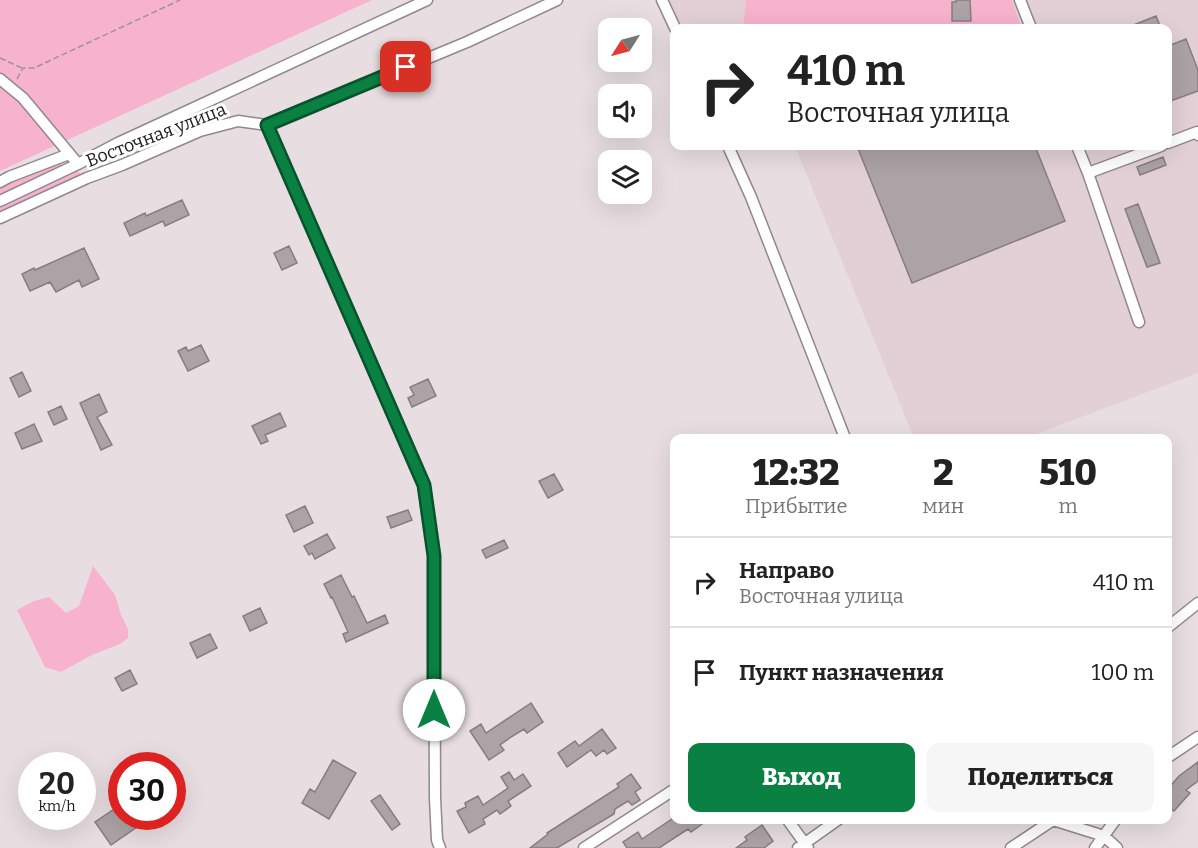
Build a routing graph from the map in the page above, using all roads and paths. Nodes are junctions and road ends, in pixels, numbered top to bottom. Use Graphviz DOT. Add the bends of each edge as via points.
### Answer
graph roads {
  1 [pos="180,0"];
  2 [pos="427,0"];
  3 [pos="557,0"];
  4 [pos="662,0"];
  5 [pos="1020,0"];
  6 [pos="673,24"];
  7 [pos="1029,24"];
  8 [pos="0,58"];
  9 [pos="23,68"];
  10 [pos="0,79"];
  11 [pos="13,88"];
  12 [pos="267,125"];
  13 [pos="1198,135"];
  14 [pos="1172,141"];
  15 [pos="730,150"];
  16 [pos="1079,150"];
  17 [pos="1150,150"];
  18 [pos="69,154"];
  19 [pos="78,164"];
  20 [pos="1088,173"];
  21 [pos="0,182"];
  22 [pos="0,201"];
  23 [pos="0,218"];
  24 [pos="1139,322"];
  25 [pos="843,434"];
  26 [pos="1198,603"];
  27 [pos="1172,624"];
  28 [pos="1198,737"];
  29 [pos="1172,754"];
  30 [pos="670,792"];
  31 [pos="790,824"];
  32 [pos="833,824"];
  33 [pos="1047,824"];
  34 [pos="1066,824"];
  35 [pos="1074,824"];
  36 [pos="1112,824"];
  37 [pos="1078,828"];
  38 [pos="1104,836"];
  39 [pos="804,846"];
  40 [pos="440,848"];
  41 [pos="584,848"];
  42 [pos="1011,848"];
  43 [pos="1095,848"];
  44 [pos="1117,848"];
  1 -- 9 [label="path" via="34,68"];
  2 -- 19 [label="street"];
  3 -- 12 [label="street, Восточная улица"];
  4 -- 6 [label="street"];
  5 -- 7 [label="street"];
  8 -- 9 [label="path"];
  9 -- 11 [label="path"];
  10 -- 11 [label="street"];
  11 -- 18 [label="street"];
  12 -- 23 [label="street, Восточная улица" via="238,121 200,131"];
  12 -- 40 [label="street" via="424,485 434,556 435,798"];
  13 -- 14 [label="street" via="1197,132"];
  15 -- 25 [label="street"];
  16 -- 20 [label="street"];
  17 -- 20 [label="street"];
  18 -- 19 [label="street"];
  18 -- 21 [label="street"];
  19 -- 22 [label="street"];
  20 -- 24 [label="street"];
  26 -- 27 [label="street"];
  28 -- 29 [label="street"];
  30 -- 41 [label="street"];
  31 -- 39 [label="street"];
  32 -- 39 [label="street"];
  33 -- 42 [label="street"];
  34 -- 37 [label="street"];
  35 -- 37 [label="street"];
  36 -- 38 [label="street"];
  37 -- 38 [label="street"];
  38 -- 43 [label="street"];
  38 -- 44 [label="street"];
}
